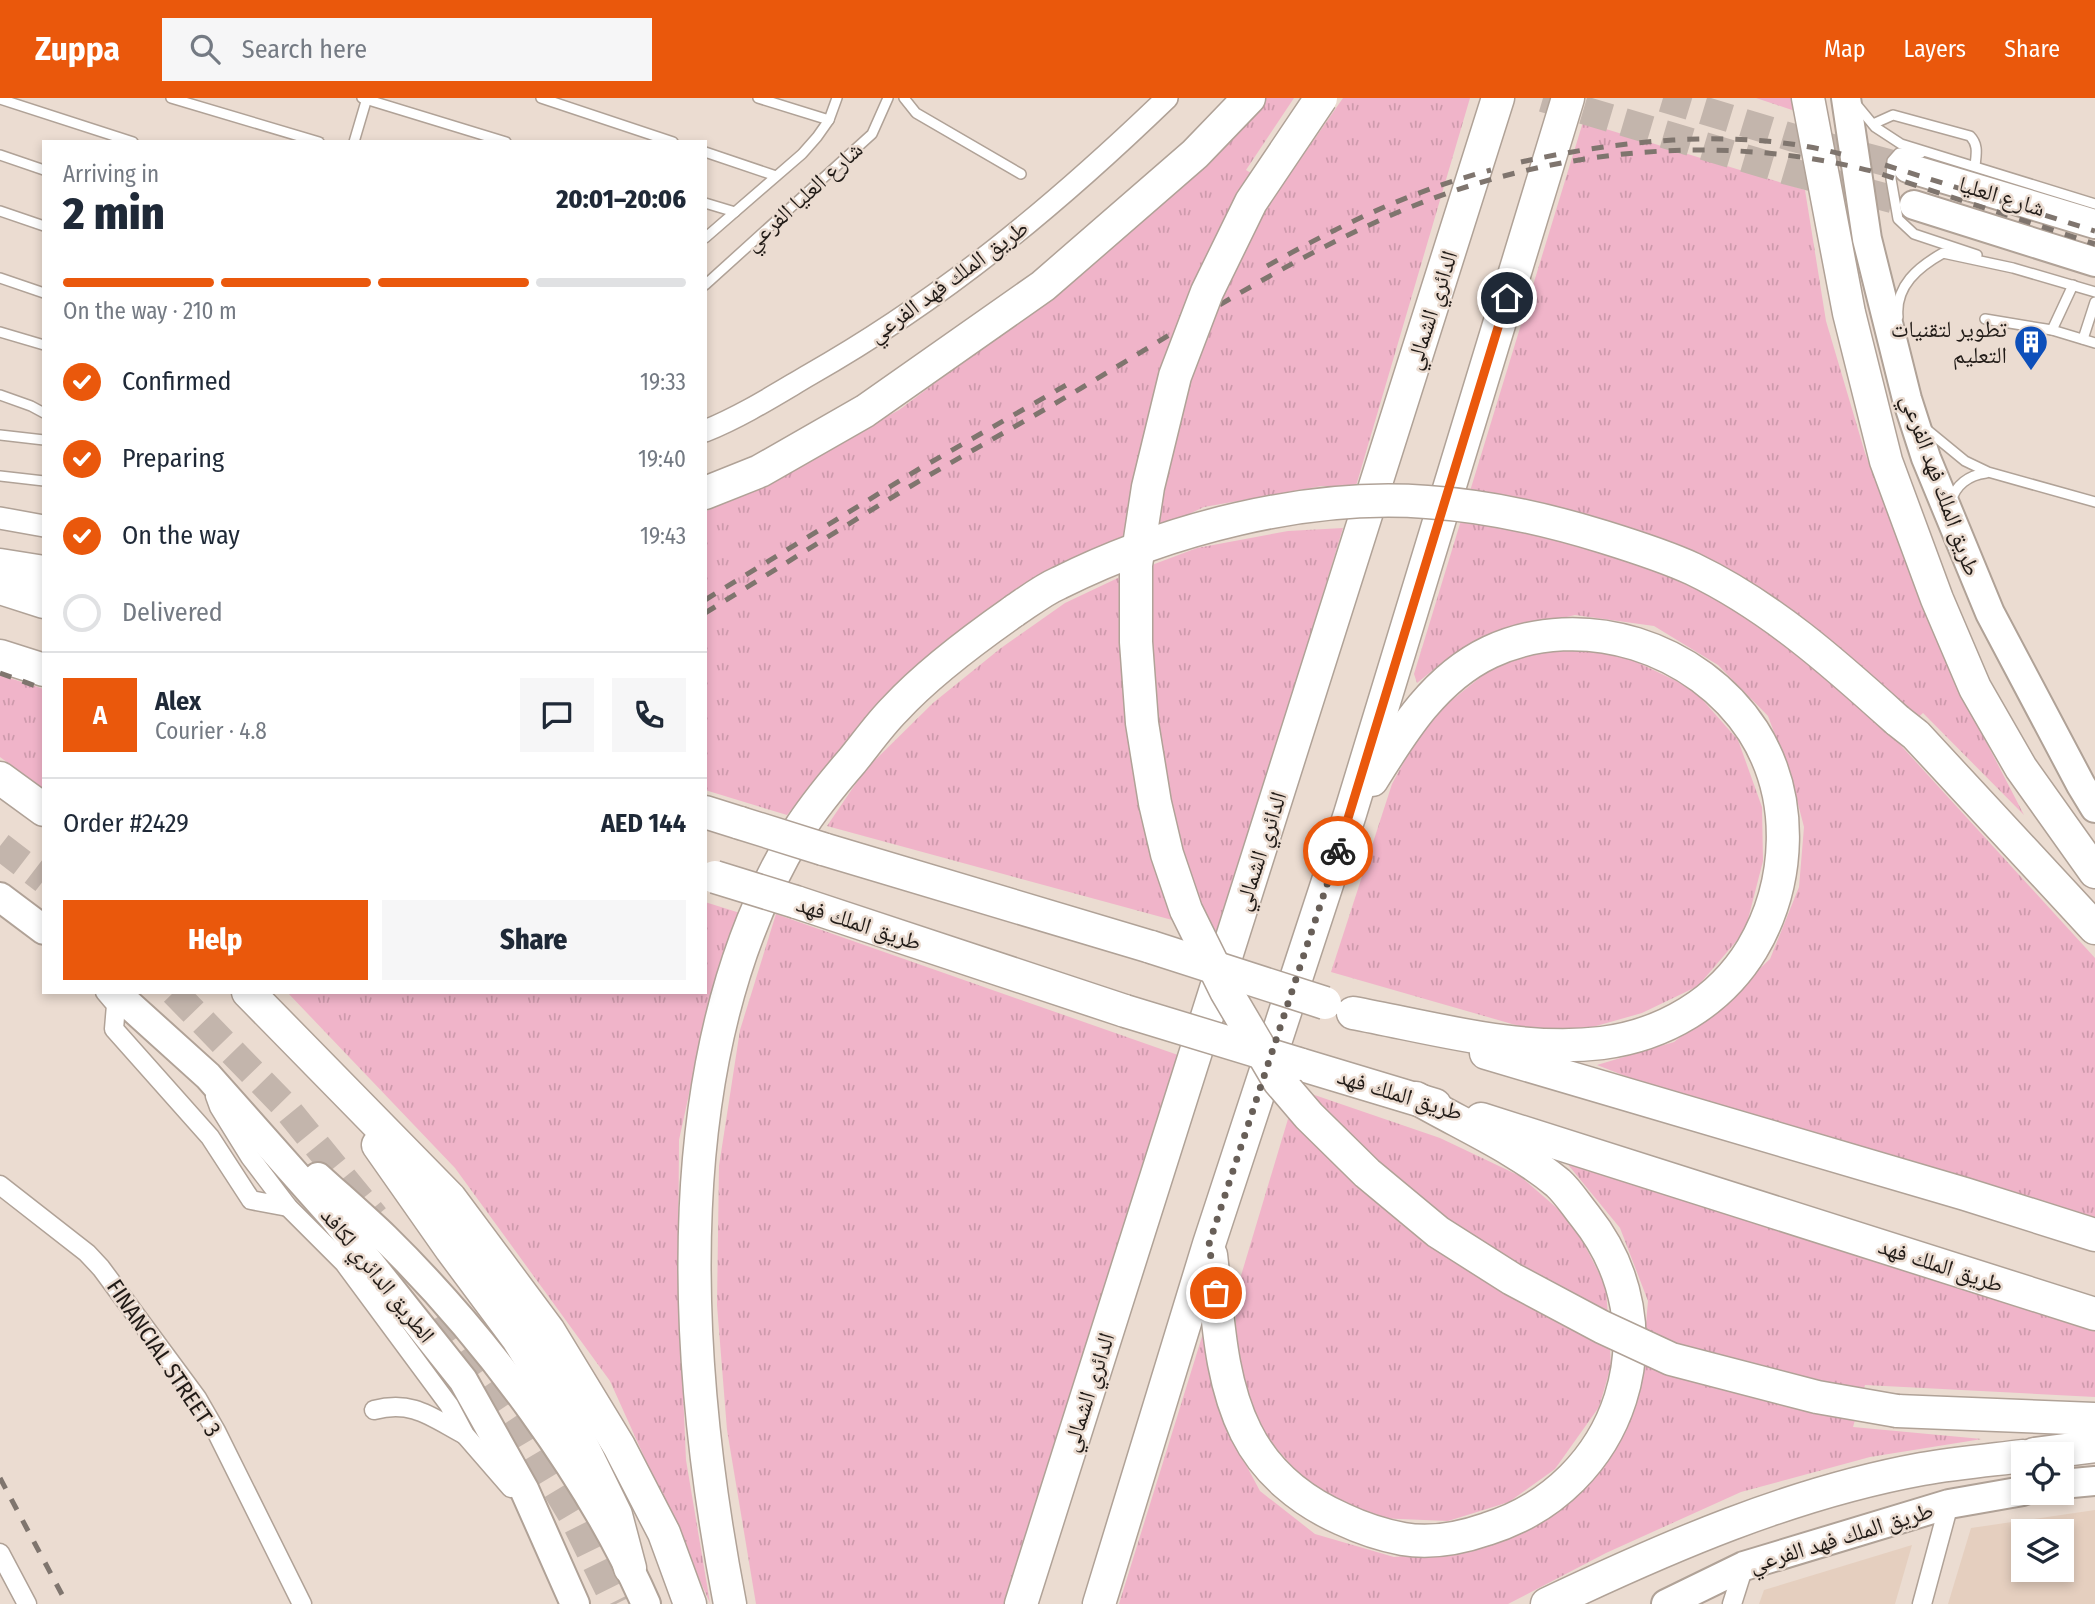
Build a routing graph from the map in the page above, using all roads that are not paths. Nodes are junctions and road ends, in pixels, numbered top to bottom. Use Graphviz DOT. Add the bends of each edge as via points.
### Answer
graph roads {
  1 [pos="171,98"];
  2 [pos="365,98"];
  3 [pos="541,98"];
  4 [pos="758,98"];
  5 [pos="837,98"];
  6 [pos="888,98"];
  7 [pos="904,98"];
  8 [pos="1151,98"];
  9 [pos="1167,98"];
  10 [pos="1249,98"];
  11 [pos="1321,98"];
  12 [pos="1498,98"];
  13 [pos="1568,98"];
  14 [pos="1808,98"];
  15 [pos="1846,98"];
  16 [pos="1852,98"];
  17 [pos="0,99"];
  18 [pos="829,120"];
  19 [pos="1873,124"];
  20 [pos="127,140"];
  21 [pos="312,140"];
  22 [pos="354,140"];
  23 [pos="500,140"];
  24 [pos="667,140"];
  25 [pos="1114,149"];
  26 [pos="707,153"];
  27 [pos="1933,153"];
  28 [pos="0,155"];
  29 [pos="1975,166"];
  30 [pos="1909,167"];
  31 [pos="42,169"];
  32 [pos="1021,174"];
  33 [pos="776,176"];
  34 [pos="707,204"];
  35 [pos="2095,204"];
  36 [pos="1914,205"];
  37 [pos="0,211"];
  38 [pos="735,212"];
  39 [pos="2095,224"];
  40 [pos="42,225"];
  41 [pos="707,236"];
  42 [pos="2095,262"];
  43 [pos="2013,268"];
  44 [pos="0,278"];
  45 [pos="707,283"];
  46 [pos="2073,285"];
  47 [pos="42,292"];
  48 [pos="2095,292"];
  49 [pos="2095,302"];
  50 [pos="1985,320"];
  51 [pos="2052,330"];
  52 [pos="0,332"];
  53 [pos="2083,339"];
  54 [pos="2095,343"];
  55 [pos="42,344"];
  56 [pos="0,395"];
  57 [pos="1909,405"];
  58 [pos="42,412"];
  59 [pos="707,429"];
  60 [pos="0,435"];
  61 [pos="42,440"];
  62 [pos="1987,472"];
  63 [pos="0,476"];
  64 [pos="42,481"];
  65 [pos="707,492"];
  66 [pos="2095,502"];
  67 [pos="1949,513"];
  68 [pos="0,518"];
  69 [pos="42,526"];
  70 [pos="0,565"];
  71 [pos="42,572"];
  72 [pos="0,588"];
  73 [pos="42,601"];
  74 [pos="0,656"];
  75 [pos="42,669"];
  76 [pos="0,778"];
  77 [pos="2095,808"];
  78 [pos="42,809"];
  79 [pos="707,813"];
  80 [pos="1350,814"];
  81 [pos="2095,872"];
  82 [pos="710,875"];
  83 [pos="0,897"];
  84 [pos="42,928"];
  85 [pos="2095,928"];
  86 [pos="107,994"];
  87 [pos="117,994"];
  88 [pos="250,994"];
  89 [pos="1339,1008"];
  90 [pos="208,1076"];
  91 [pos="1416,1098"];
  92 [pos="365,1111"];
  93 [pos="0,1185"];
  94 [pos="288,1207"];
  95 [pos="2095,1235"];
  96 [pos="1209,1244"];
  97 [pos="2095,1314"];
  98 [pos="374,1410"];
  99 [pos="2095,1419"];
  100 [pos="465,1435"];
  101 [pos="2095,1447"];
  102 [pos="2074,1449"];
  103 [pos="2011,1458"];
  104 [pos="2095,1481"];
  105 [pos="2074,1484"];
  106 [pos="2011,1493"];
  107 [pos="1949,1504"];
  108 [pos="0,1553"];
  109 [pos="1744,1566"];
  110 [pos="630,1568"];
  111 [pos="572,1594"];
  112 [pos="27,1604"];
  113 [pos="302,1604"];
  114 [pos="646,1604"];
  115 [pos="690,1604"];
  116 [pos="730,1604"];
  117 [pos="1021,1604"];
  118 [pos="1099,1604"];
  119 [pos="1547,1604"];
  120 [pos="1666,1604"];
  121 [pos="1732,1604"];
  122 [pos="1922,1604"];
  1 -- 21 [label="lane"];
  2 -- 22 [label="lane"];
  2 -- 23 [label="lane"];
  3 -- 24 [label="lane"];
  4 -- 18 [label="lane"];
  5 -- 18 [label="lane"];
  6 -- 45 [label="lane, شارع العليا الفرعي" via="872,134"];
  7 -- 32 [label="lane" via="916,113"];
  8 -- 25 [label="street"];
  9 -- 25 [label="street, طريق الملك فهد الفرعي"];
  10 -- 65 [label="highway" via="1195,154 1043,286 865,411 760,471"];
  11 -- 99 [label="highway, bridge" via="1251,202 1207,292 1175,376 1148,487 1136,565 1142,723 1167,854 1186,910 1279,1082 1367,1173 1438,1232 1512,1279 1671,1359 1817,1398 1897,1411"];
  12 -- 117 [label="highway, الدائري الشمالي"];
  13 -- 80 [label="highway"];
  14 -- 81 [label="highway" via="1849,313 1883,447 1932,586 1975,688 2021,768"];
  15 -- 57 [label="main road, طريق الملك فهد الفرعي" via="1867,239"];
  16 -- 19 [label="lane"];
  17 -- 20 [label="lane"];
  18 -- 33 [label="lane"];
  19 -- 27 [label="lane" via="1901,144"];
  19 -- 29 [label="lane" via="1893,115 1970,136 1977,147"];
  25 -- 59 [label="street, طريق الملك فهد الفرعي" via="933,298 866,343 730,421"];
  26 -- 33 [label="lane"];
  27 -- 29 [label="lane"];
  27 -- 43 [label="lane" via="1899,153 1892,161 1898,219 1914,234"];
  28 -- 31 [label="lane"];
  29 -- 35 [label="lane"];
  30 -- 39 [label="main road, شارع العليا"];
  33 -- 38 [label="lane"];
  34 -- 38 [label="lane"];
  36 -- 42 [label="main road, شارع العليا"];
  37 -- 40 [label="lane"];
  38 -- 41 [label="lane"];
  43 -- 46 [label="lane"];
  43 -- 57 [label="lane" via="1943,253 1922,264 1903,286 1897,310"];
  44 -- 47 [label="lane"];
  46 -- 48 [label="lane"];
  46 -- 51 [label="lane"];
  49 -- 53 [label="lane"];
  50 -- 51 [label="lane"];
  51 -- 53 [label="lane"];
  52 -- 55 [label="lane"];
  53 -- 54 [label="lane"];
  56 -- 58 [label="lane"];
  57 -- 62 [label="lane" via="1944,444"];
  57 -- 67 [label="main road, طريق الملك فهد الفرعي"];
  60 -- 61 [label="lane"];
  62 -- 66 [label="lane"];
  62 -- 67 [label="lane" via="1964,481 1953,496"];
  63 -- 64 [label="lane"];
  67 -- 77 [label="main road, طريق الملك فهد الفرعي" via="1990,613"];
  68 -- 69 [label="street"];
  70 -- 71 [label="highway"];
  72 -- 73 [label="highway"];
  74 -- 75 [label="highway"];
  76 -- 78 [label="highway"];
  79 -- 89 [label="highway, bridge"];
  80 -- 89 [label="highway" via="1415,714 1462,669 1490,652 1521,642 1584,634 1618,638 1653,650 1686,666 1731,704 1753,731 1777,787 1783,853 1763,930 1742,964 1704,1003 1660,1027 1602,1043 1556,1045 1505,1041"];
  80 -- 96 [label="highway"];
  82 -- 91 [label="highway, طريق الملك فهد, bridge" via="1125,1011"];
  83 -- 84 [label="main road"];
  85 -- 116 [label="highway, bridge" via="1916,735 1824,654 1693,569 1631,545 1498,509 1426,501 1374,502 1278,511 1217,523 1128,551 1056,584 972,640 895,708 831,786 799,830 768,886 731,981 712,1067 698,1174 694,1281 702,1423"];
  86 -- 94 [label="street" via="116,1005 114,1029 209,1138 251,1200"];
  87 -- 90 [label="main road, الطريق الدائري لكافد"];
  88 -- 92 [label="highway"];
  89 -- 95 [label="highway"];
  90 -- 94 [label="street" via="219,1107"];
  90 -- 110 [label="main road" via="385,1239 461,1320 536,1416"];
  90 -- 111 [label="main road, الطريق الدائري لكافد" via="334,1218 463,1380 524,1489"];
  91 -- 96 [label="highway" via="1559,1184 1600,1234 1615,1263 1631,1333 1626,1378 1598,1449 1575,1478 1547,1502 1510,1522 1478,1532 1444,1540 1405,1540 1360,1527 1320,1509 1291,1489 1267,1465 1231,1397"];
  91 -- 97 [label="highway, طريق الملك فهد"];
  92 -- 110 [label="highway" via="380,1149 518,1339 575,1429 615,1515"];
  92 -- 115 [label="highway" via="450,1198 549,1331 619,1446 664,1533"];
  93 -- 113 [label="street, FINANCIAL STREET 3" via="101,1268 197,1398"];
  94 -- 100 [label="street" via="344,1263 449,1405"];
  96 -- 118 [label="highway"];
  98 -- 100 [label="street" via="390,1406 416,1409"];
  100 -- 111 [label="street" via="503,1476"];
  101 -- 102 [label="highway"];
  103 -- 119 [label="highway" via="1922,1469 1818,1495 1633,1563"];
  104 -- 105 [label="main road"];
  106 -- 107 [label="main road, طريق الملك فهد الفرعي"];
  107 -- 109 [label="main road, طريق الملك فهد الفرعي"];
  107 -- 122 [label="street"];
  108 -- 112 [label="street"];
  109 -- 120 [label="main road, طريق الملك فهد الفرعي"];
  109 -- 121 [label="street"];
  110 -- 114 [label="main road"];
}
